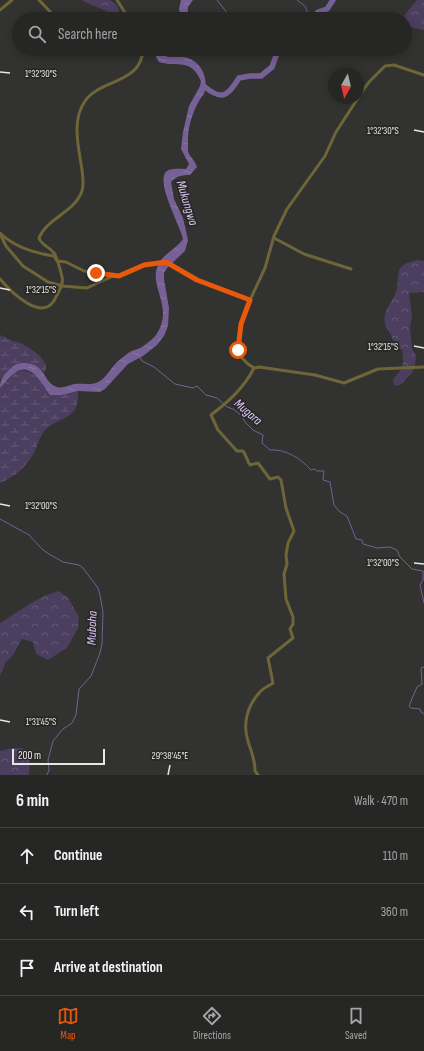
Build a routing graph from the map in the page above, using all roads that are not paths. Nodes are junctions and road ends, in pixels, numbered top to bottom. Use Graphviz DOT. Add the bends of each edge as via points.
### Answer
graph roads {
  1 [pos="12,0"];
  2 [pos="39,0"];
  3 [pos="117,0"];
  4 [pos="0,10"];
  5 [pos="50,12"];
  6 [pos="125,12"];
  7 [pos="142,56"];
  8 [pos="424,75"];
  9 [pos="364,89"];
  10 [pos="354,104"];
  11 [pos="0,233"];
  12 [pos="274,238"];
  13 [pos="57,261"];
  14 [pos="352,269"];
  15 [pos="113,276"];
  16 [pos="0,279"];
  17 [pos="62,286"];
  18 [pos="250,300"];
  19 [pos="424,367"];
  20 [pos="254,368"];
  21 [pos="258,775"];
  1 -- 4 [label="street"];
  2 -- 5 [label="street"];
  3 -- 6 [label="street"];
  7 -- 13 [label="street" via="137,68 91,95 80,110 77,124 82,190 77,201 39,238 54,253"];
  8 -- 9 [label="street" via="394,65 385,66"];
  10 -- 12 [label="street" via="336,132 323,160 287,209"];
  11 -- 13 [label="street" via="24,249 54,256"];
  11 -- 17 [label="street" via="6,246 23,266 48,282"];
  12 -- 14 [label="street" via="304,254"];
  12 -- 18 [label="street" via="265,268"];
  13 -- 15 [label="street" via="66,262 84,271"];
  13 -- 17 [label="street"];
  15 -- 17 [label="street" via="87,288"];
  15 -- 18 [label="street" via="119,276 144,265 166,262 197,280"];
  16 -- 17 [label="street" via="10,291 39,308 47,308 54,302"];
  18 -- 20 [label="street" via="241,324 238,350 240,357"];
  19 -- 20 [label="street" via="378,369 344,383 312,374"];
  20 -- 21 [label="street" via="240,388 211,415 218,430 237,451 243,451 250,465 258,463 270,479 278,477 281,480 286,508 294,531 288,543 284,574 293,638 268,658 273,683 261,690 247,715 245,730"];
}
